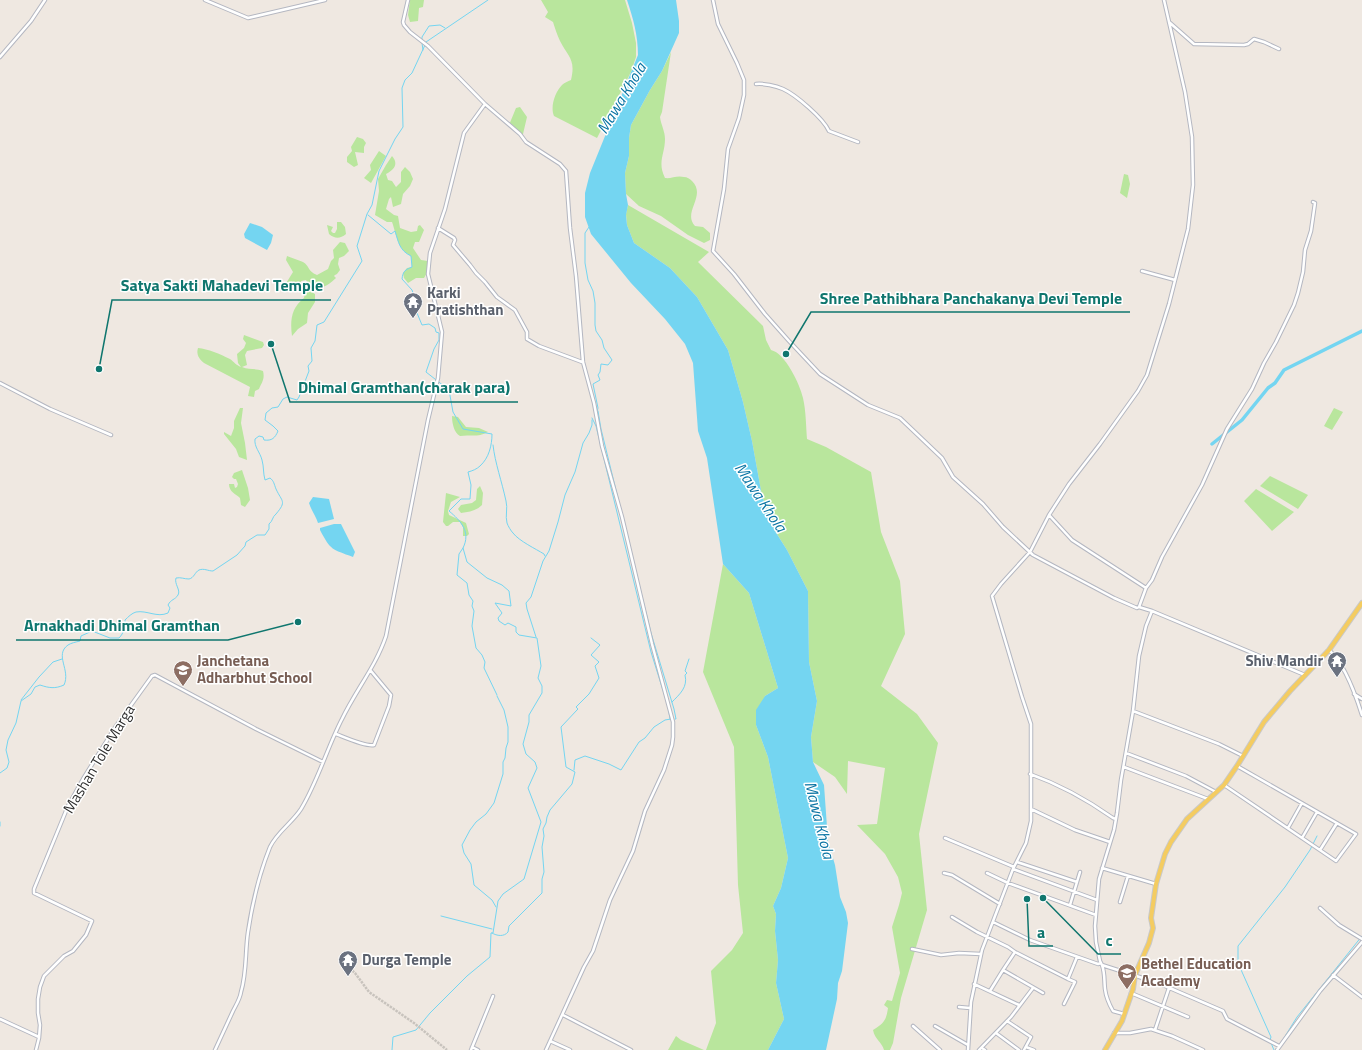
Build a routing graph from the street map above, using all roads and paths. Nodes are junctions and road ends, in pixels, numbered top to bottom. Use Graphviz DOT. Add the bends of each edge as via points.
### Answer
graph roads {
  1 [pos="45,0"];
  2 [pos="205,0"];
  3 [pos="325,0"];
  4 [pos="408,0"];
  5 [pos="713,0"];
  6 [pos="1164,0"];
  7 [pos="1169,22"];
  8 [pos="1279,49"];
  9 [pos="0,57"];
  10 [pos="756,84"];
  11 [pos="485,104"];
  12 [pos="858,142"];
  13 [pos="1313,202"];
  14 [pos="438,228"];
  15 [pos="1142,271"];
  16 [pos="1175,280"];
  17 [pos="583,362"];
  18 [pos="0,384"];
  19 [pos="111,435"];
  20 [pos="1049,515"];
  21 [pos="1030,552"];
  22 [pos="1146,588"];
  23 [pos="1362,603"];
  24 [pos="1140,607"];
  25 [pos="1152,611"];
  26 [pos="1329,650"];
  27 [pos="371,671"];
  28 [pos="1306,675"];
  29 [pos="1354,693"];
  30 [pos="1362,699"];
  31 [pos="1133,711"];
  32 [pos="1362,715"];
  33 [pos="336,734"];
  34 [pos="1126,753"];
  35 [pos="1243,756"];
  36 [pos="323,762"];
  37 [pos="1237,766"];
  38 [pos="1124,767"];
  39 [pos="1030,774"];
  40 [pos="1224,785"];
  41 [pos="1216,792"];
  42 [pos="1208,799"];
  43 [pos="1302,803"];
  44 [pos="1031,809"];
  45 [pos="1317,812"];
  46 [pos="1116,819"];
  47 [pos="1337,823"];
  48 [pos="1288,828"];
  49 [pos="945,838"];
  50 [pos="1302,838"];
  51 [pos="1110,842"];
  52 [pos="1320,850"];
  53 [pos="1017,862"];
  54 [pos="1014,868"];
  55 [pos="1102,868"];
  56 [pos="1080,872"];
  57 [pos="944,873"];
  58 [pos="987,873"];
  59 [pos="1128,876"];
  60 [pos="1077,882"];
  61 [pos="1008,883"];
  62 [pos="1156,884"];
  63 [pos="1075,891"];
  64 [pos="1097,900"];
  65 [pos="1120,902"];
  66 [pos="1000,904"];
  67 [pos="1070,905"];
  68 [pos="1320,908"];
  69 [pos="1096,915"];
  70 [pos="952,917"];
  71 [pos="993,922"];
  72 [pos="987,936"];
  73 [pos="1362,939"];
  74 [pos="1362,942"];
  75 [pos="912,949"];
  76 [pos="1015,952"];
  77 [pos="981,954"];
  78 [pos="1077,957"];
  79 [pos="1101,964"];
  80 [pos="1003,970"];
  81 [pos="1135,975"];
  82 [pos="1333,975"];
  83 [pos="1068,979"];
  84 [pos="974,984"];
  85 [pos="1033,988"];
  86 [pos="1169,988"];
  87 [pos="990,991"];
  88 [pos="1043,993"];
  89 [pos="1132,993"];
  90 [pos="493,996"];
  91 [pos="1362,997"];
  92 [pos="1064,1004"];
  93 [pos="1019,1005"];
  94 [pos="1164,1006"];
  95 [pos="959,1007"];
  96 [pos="970,1008"];
  97 [pos="1124,1014"];
  98 [pos="563,1015"];
  99 [pos="1188,1017"];
  100 [pos="0,1019"];
  101 [pos="1007,1021"];
  102 [pos="913,1026"];
  103 [pos="935,1026"];
  104 [pos="1155,1030"];
  105 [pos="996,1033"];
  106 [pos="1114,1033"];
  107 [pos="39,1037"];
  108 [pos="550,1041"];
  109 [pos="968,1045"];
  110 [pos="1279,1046"];
  111 [pos="1026,1047"];
  112 [pos="472,1049"];
  113 [pos="980,1049"];
  114 [pos="36,1050"];
  115 [pos="215,1050"];
  116 [pos="478,1050"];
  117 [pos="546,1050"];
  118 [pos="570,1050"];
  119 [pos="631,1050"];
  120 [pos="940,1050"];
  121 [pos="968,1050"];
  122 [pos="985,1050"];
  123 [pos="1019,1050"];
  124 [pos="1024,1050"];
  125 [pos="1034,1050"];
  126 [pos="1105,1050"];
  127 [pos="1202,1050"];
  128 [pos="1277,1050"];
  1 -- 9 [label="street"];
  2 -- 3 [label="street" via="248,18"];
  4 -- 11 [label="street" via="404,25"];
  5 -- 21 [label="street" via="718,24 744,80 739,118 728,149 713,251 784,336 820,374 868,405 900,418 942,458 953,477"];
  6 -- 7 [label="street"];
  7 -- 8 [label="street" via="1194,44 1244,45 1254,39"];
  7 -- 16 [label="street" via="1192,137 1193,186 1188,229"];
  10 -- 12 [label="street" via="783,89 803,103 829,130"];
  11 -- 14 [label="street" via="464,133 454,178"];
  11 -- 17 [label="street" via="528,144 560,164 566,171"];
  13 -- 22 [label="street" via="1315,203 1311,231 1294,305"];
  14 -- 17 [label="street" via="454,238 453,246 497,297 515,310 527,332 527,338 539,346"];
  14 -- 27 [label="street" via="430,253 428,274 442,332 438,378 386,636"];
  15 -- 16 [label="street"];
  16 -- 20 [label="street" via="1147,375"];
  17 -- 98 [label="street" via="673,722 673,737 664,770 645,811 633,851 610,900 593,951"];
  18 -- 19 [label="street"];
  20 -- 21 [label="street"];
  20 -- 22 [label="street" via="1072,540"];
  21 -- 24 [label="street" via="1114,598"];
  21 -- 39 [label="street" via="992,596 1031,724"];
  22 -- 24 [label="street"];
  23 -- 26 [label="main road"];
  24 -- 25 [label="street"];
  25 -- 28 [label="street"];
  25 -- 31 [label="street" via="1139,656"];
  26 -- 28 [label="main road"];
  26 -- 29 [label="street" via="1343,668"];
  27 -- 33 [label="street" via="342,718"];
  27 -- 33 [label="street" via="391,695 374,745 369,746"];
  28 -- 35 [label="main road" via="1264,722"];
  29 -- 30 [label="street"];
  29 -- 32 [label="street"];
  31 -- 34 [label="street"];
  31 -- 35 [label="street" via="1219,744"];
  33 -- 36 [label="street"];
  34 -- 38 [label="street"];
  34 -- 41 [label="street" via="1186,776"];
  35 -- 37 [label="main road"];
  36 -- 107 [label="street, Mashan Tole Marga" via="205,700 155,675 152,676 116,726 68,806 34,889 34,893 92,921 77,947 44,976 38,999"];
  36 -- 115 [label="street" via="309,795 272,844 264,864 248,933 241,994"];
  37 -- 40 [label="main road"];
  37 -- 43 [label="street"];
  38 -- 42 [label="street"];
  38 -- 46 [label="street"];
  39 -- 44 [label="street"];
  39 -- 46 [label="street" via="1082,797"];
  40 -- 41 [label="main road"];
  40 -- 48 [label="street"];
  41 -- 42 [label="main road"];
  42 -- 62 [label="main road" via="1172,840"];
  43 -- 45 [label="street"];
  43 -- 48 [label="street"];
  44 -- 51 [label="street" via="1075,830"];
  44 -- 53 [label="street" via="1026,844"];
  45 -- 47 [label="street"];
  45 -- 50 [label="street"];
  46 -- 51 [label="street"];
  47 -- 52 [label="street"];
  47 -- 52 [label="street" via="1356,834 1336,861"];
  48 -- 50 [label="street"];
  49 -- 54 [label="street"];
  50 -- 52 [label="street"];
  51 -- 55 [label="street"];
  53 -- 54 [label="street"];
  53 -- 60 [label="street"];
  54 -- 61 [label="street"];
  54 -- 63 [label="street"];
  55 -- 59 [label="street"];
  55 -- 64 [label="street" via="1098,879"];
  56 -- 60 [label="street"];
  57 -- 66 [label="street" via="952,875"];
  58 -- 61 [label="street"];
  59 -- 62 [label="street"];
  59 -- 65 [label="street"];
  60 -- 63 [label="street"];
  61 -- 66 [label="street"];
  61 -- 67 [label="street"];
  62 -- 81 [label="main road" via="1151,918 1153,928"];
  63 -- 64 [label="street"];
  63 -- 67 [label="street"];
  64 -- 69 [label="street"];
  66 -- 71 [label="street"];
  67 -- 69 [label="street"];
  68 -- 73 [label="street" via="1339,925"];
  69 -- 79 [label="street" via="1095,936"];
  70 -- 72 [label="street"];
  71 -- 72 [label="street"];
  71 -- 78 [label="street" via="1030,940"];
  72 -- 76 [label="street"];
  72 -- 77 [label="street"];
  74 -- 82 [label="street"];
  75 -- 77 [label="street" via="942,955"];
  76 -- 80 [label="street"];
  76 -- 83 [label="street"];
  77 -- 84 [label="street"];
  78 -- 79 [label="street"];
  78 -- 83 [label="street"];
  79 -- 81 [label="street"];
  79 -- 97 [label="street" via="1105,973 1105,988 1110,1006 1113,1011"];
  80 -- 85 [label="street"];
  80 -- 87 [label="street"];
  81 -- 86 [label="street"];
  81 -- 89 [label="main road"];
  82 -- 91 [label="street"];
  82 -- 110 [label="street"];
  83 -- 92 [label="street" via="1075,982"];
  84 -- 87 [label="street"];
  84 -- 96 [label="street"];
  85 -- 88 [label="street"];
  85 -- 93 [label="street"];
  86 -- 94 [label="street"];
  86 -- 110 [label="street" via="1223,1011 1227,1019"];
  87 -- 93 [label="street"];
  89 -- 94 [label="street"];
  89 -- 97 [label="main road"];
  90 -- 112 [label="street"];
  93 -- 101 [label="street"];
  94 -- 99 [label="street"];
  94 -- 104 [label="street"];
  95 -- 96 [label="street"];
  96 -- 109 [label="street"];
  97 -- 106 [label="main road"];
  98 -- 108 [label="street"];
  98 -- 119 [label="street"];
  100 -- 107 [label="street"];
  101 -- 105 [label="street"];
  101 -- 111 [label="street" via="1031,1037"];
  102 -- 120 [label="street"];
  103 -- 109 [label="street"];
  104 -- 106 [label="street"];
  104 -- 127 [label="street"];
  105 -- 113 [label="street"];
  105 -- 123 [label="street"];
  106 -- 126 [label="main road"];
  107 -- 114 [label="street, Mashan Tole Marga"];
  108 -- 117 [label="street"];
  108 -- 118 [label="street"];
  109 -- 121 [label="street"];
  110 -- 128 [label="street"];
  111 -- 124 [label="street"];
  111 -- 125 [label="street"];
  112 -- 116 [label="street"];
  113 -- 122 [label="street"];
}
